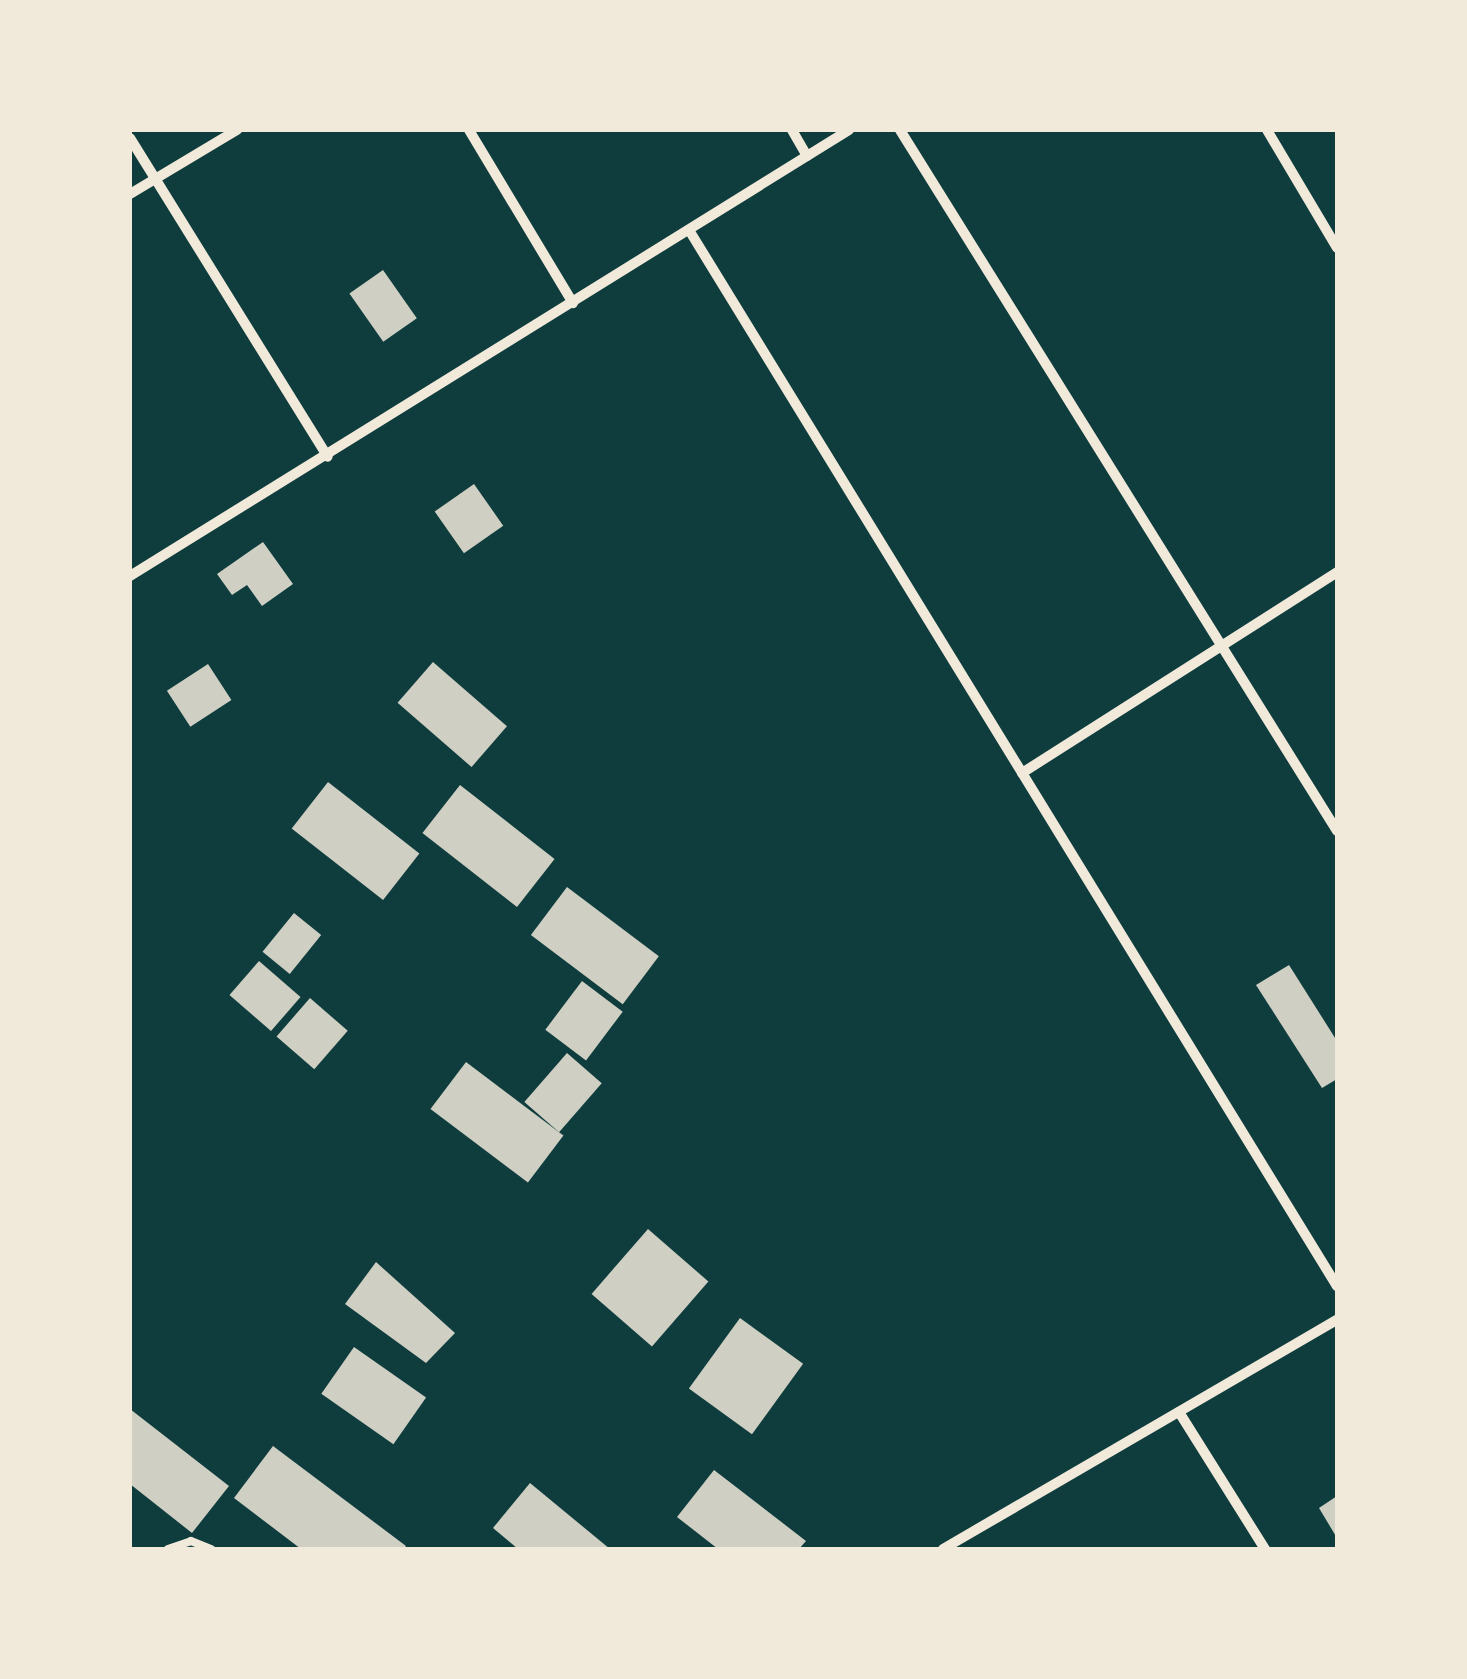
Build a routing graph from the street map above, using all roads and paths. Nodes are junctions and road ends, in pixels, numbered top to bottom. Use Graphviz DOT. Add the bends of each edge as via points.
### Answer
graph roads {
  1 [pos="237,130"];
  2 [pos="468,130"];
  3 [pos="792,130"];
  4 [pos="849,130"];
  5 [pos="900,130"];
  6 [pos="1267,130"];
  7 [pos="130,138"];
  8 [pos="807,156"];
  9 [pos="155,178"];
  10 [pos="130,194"];
  11 [pos="688,230"];
  12 [pos="1337,248"];
  13 [pos="573,303"];
  14 [pos="328,456"];
  15 [pos="1337,572"];
  16 [pos="130,576"];
  17 [pos="1221,646"];
  18 [pos="1022,772"];
  19 [pos="1337,831"];
  20 [pos="1337,1286"];
  21 [pos="1337,1320"];
  22 [pos="1179,1412"];
  23 [pos="168,1549"];
  24 [pos="211,1549"];
  25 [pos="943,1549"];
  26 [pos="1265,1549"];
  1 -- 9 [label="street"];
  2 -- 13 [label="street"];
  3 -- 8 [label="street"];
  4 -- 8 [label="street"];
  5 -- 17 [label="street"];
  6 -- 12 [label="street"];
  7 -- 9 [label="street"];
  8 -- 11 [label="street"];
  9 -- 10 [label="street"];
  9 -- 14 [label="street"];
  11 -- 13 [label="street"];
  11 -- 18 [label="street"];
  13 -- 14 [label="street"];
  14 -- 16 [label="street"];
  15 -- 17 [label="street"];
  17 -- 18 [label="street"];
  17 -- 19 [label="street"];
  18 -- 20 [label="street"];
  21 -- 22 [label="street"];
  22 -- 25 [label="street"];
  22 -- 26 [label="street"];
  23 -- 24 [label="lane" via="191,1542"];
}
